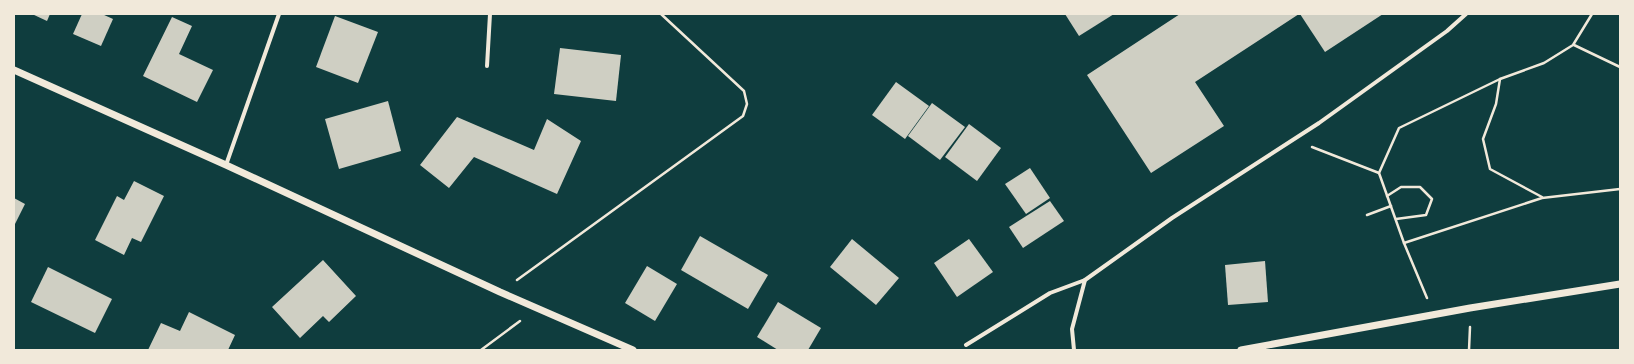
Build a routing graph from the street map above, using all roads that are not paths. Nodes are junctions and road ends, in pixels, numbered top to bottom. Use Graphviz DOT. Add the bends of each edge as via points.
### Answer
graph roads {
  1 [pos="279,14"];
  2 [pos="490,14"];
  3 [pos="1466,14"];
  4 [pos="487,66"];
  5 [pos="14,70"];
  6 [pos="226,165"];
  7 [pos="1085,280"];
  8 [pos="1620,284"];
  9 [pos="966,345"];
  10 [pos="633,350"];
  11 [pos="1074,350"];
  12 [pos="1241,350"];
  1 -- 6 [label="street"];
  2 -- 4 [label="street"];
  3 -- 7 [label="street" via="1447,31 1319,123 1172,218"];
  5 -- 6 [label="street"];
  6 -- 10 [label="street" via="500,292"];
  7 -- 9 [label="street" via="1050,293"];
  7 -- 11 [label="street" via="1072,329"];
  8 -- 12 [label="street" via="1470,308"];
}
